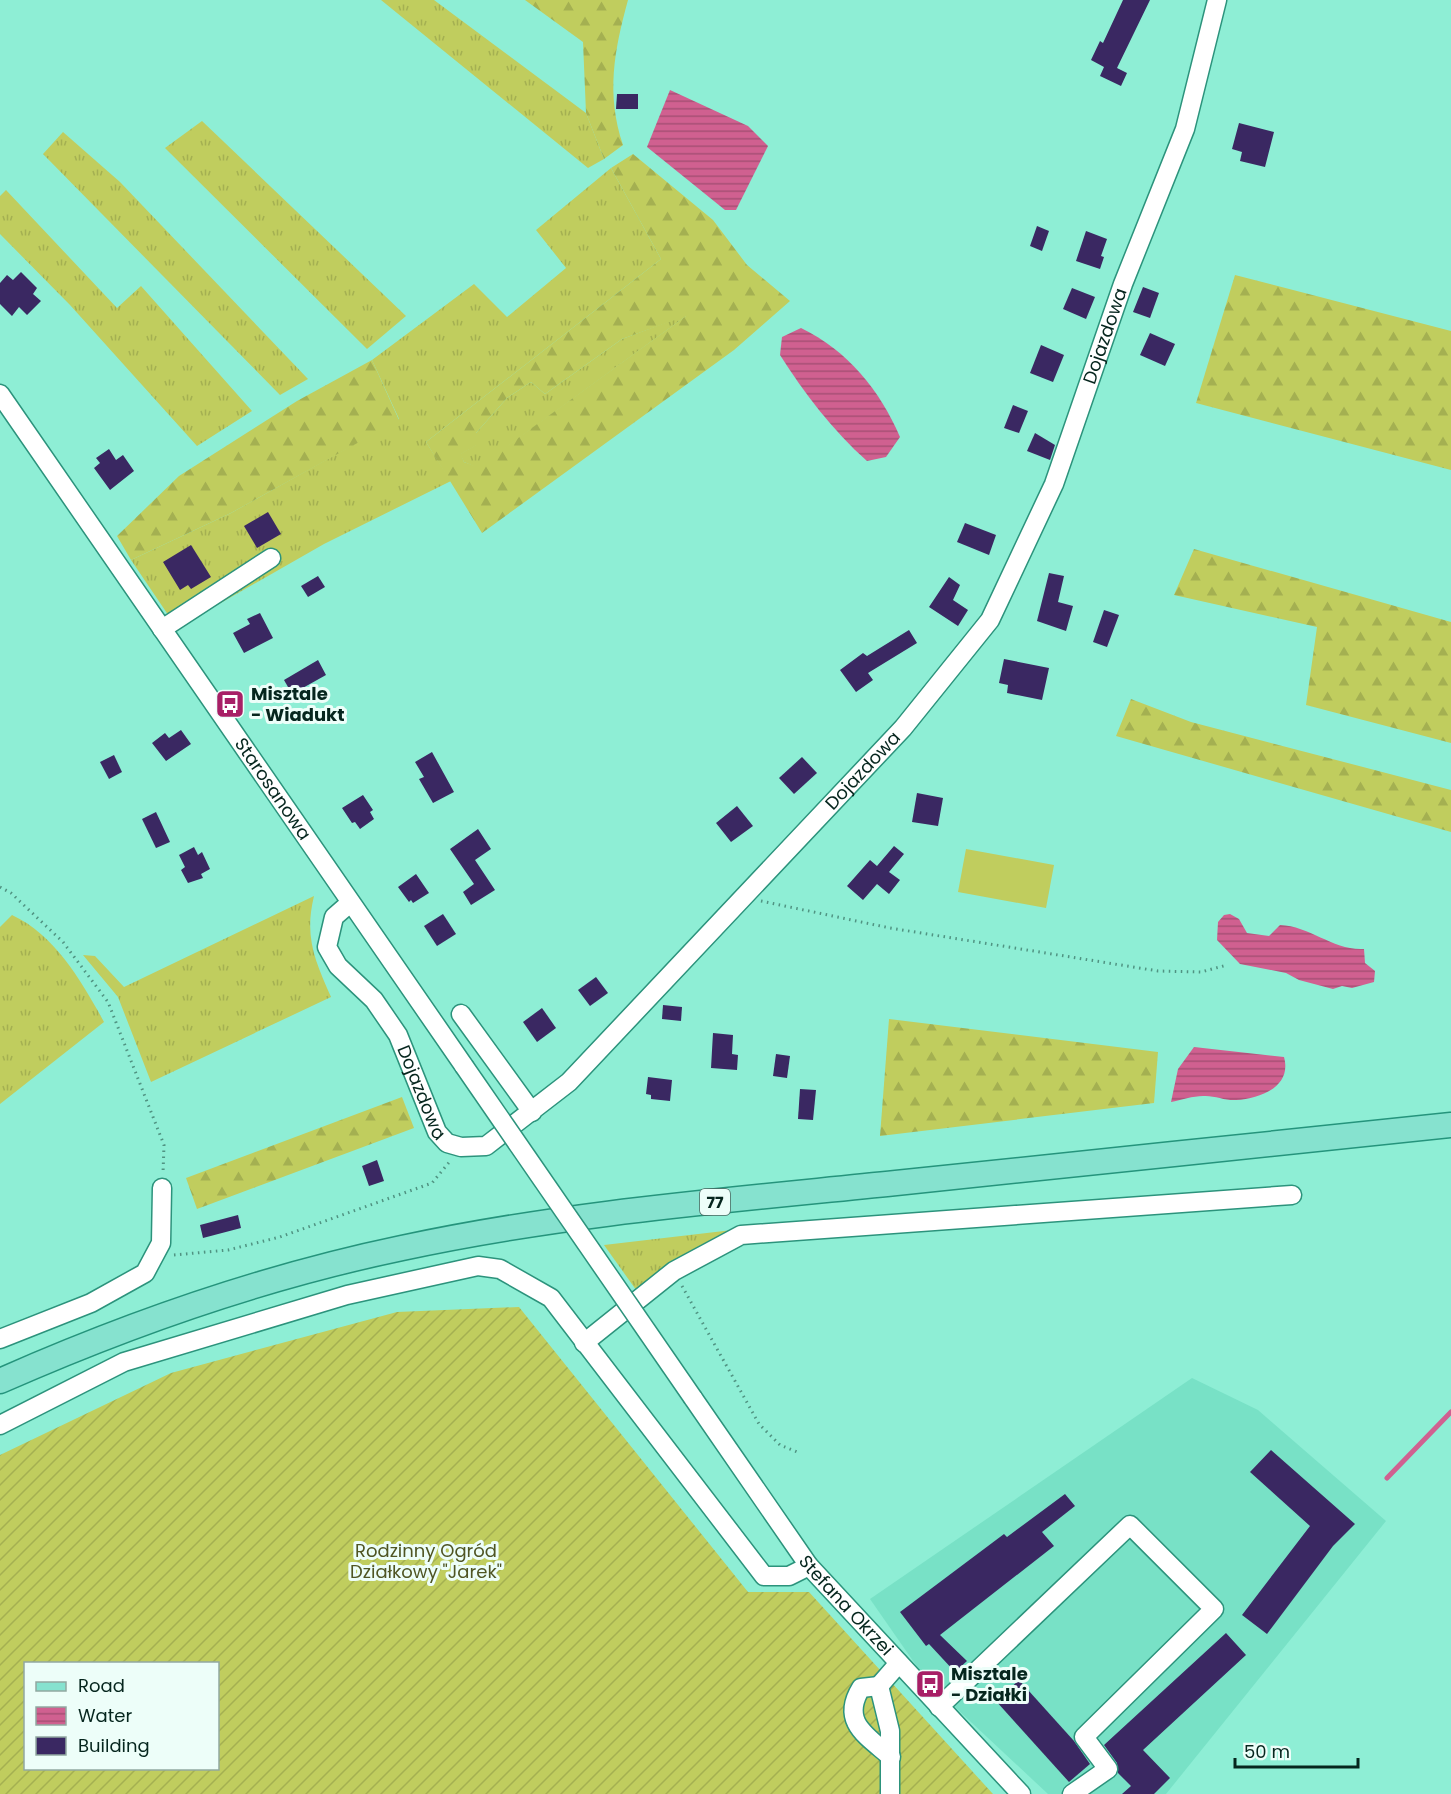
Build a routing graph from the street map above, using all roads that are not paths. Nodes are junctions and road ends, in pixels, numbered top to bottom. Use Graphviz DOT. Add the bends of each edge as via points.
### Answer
graph roads {
  1 [pos="1217,0"];
  2 [pos="0,394"];
  3 [pos="271,558"];
  4 [pos="162,629"];
  5 [pos="350,903"];
  6 [pos="461,1014"];
  7 [pos="464,1066"];
  8 [pos="532,1112"];
  9 [pos="1451,1125"];
  10 [pos="162,1188"];
  11 [pos="1292,1195"];
  12 [pos="0,1339"];
  13 [pos="584,1343"];
  14 [pos="0,1381"];
  15 [pos="0,1425"];
  16 [pos="809,1566"];
  17 [pos="899,1663"];
  18 [pos="879,1686"];
  19 [pos="939,1707"];
  20 [pos="891,1757"];
  21 [pos="890,1794"];
  22 [pos="1021,1794"];
  23 [pos="1072,1794"];
  1 -- 8 [label="street, Dojazdowa" via="1185,129 1123,284 1054,484 990,620 903,728 569,1082"];
  2 -- 4 [label="street, Starosanowa"];
  3 -- 4 [label="street"];
  4 -- 5 [label="street, Starosanowa"];
  5 -- 7 [label="street, Starosanowa"];
  5 -- 8 [label="street, Dojazdowa" via="334,917 327,947 338,966 375,1000 398,1035 437,1132 447,1143 461,1148 486,1146"];
  6 -- 8 [label="street"];
  7 -- 16 [label="street, Stefana Okrzei, bridge"];
  9 -- 14 [label="main road, 77" via="665,1207 506,1228 318,1267 129,1328"];
  10 -- 12 [label="street" via="161,1243 145,1274 91,1303"];
  11 -- 13 [label="street" via="741,1235 674,1271"];
  13 -- 15 [label="street" via="551,1298 500,1269 478,1266 347,1295 124,1362"];
  13 -- 16 [label="street" via="764,1576 789,1576"];
  16 -- 17 [label="street, Stefana Okrzei"];
  17 -- 18 [label="street"];
  17 -- 19 [label="street, Stefana Okrzei"];
  18 -- 20 [label="street" via="890,1731"];
  18 -- 20 [label="street" via="861,1688 853,1701 853,1715 860,1731"];
  19 -- 22 [label="street, Stefana Okrzei"];
  19 -- 23 [label="street" via="1130,1525 1214,1609 1084,1737 1108,1769"];
  20 -- 21 [label="street"];
}
